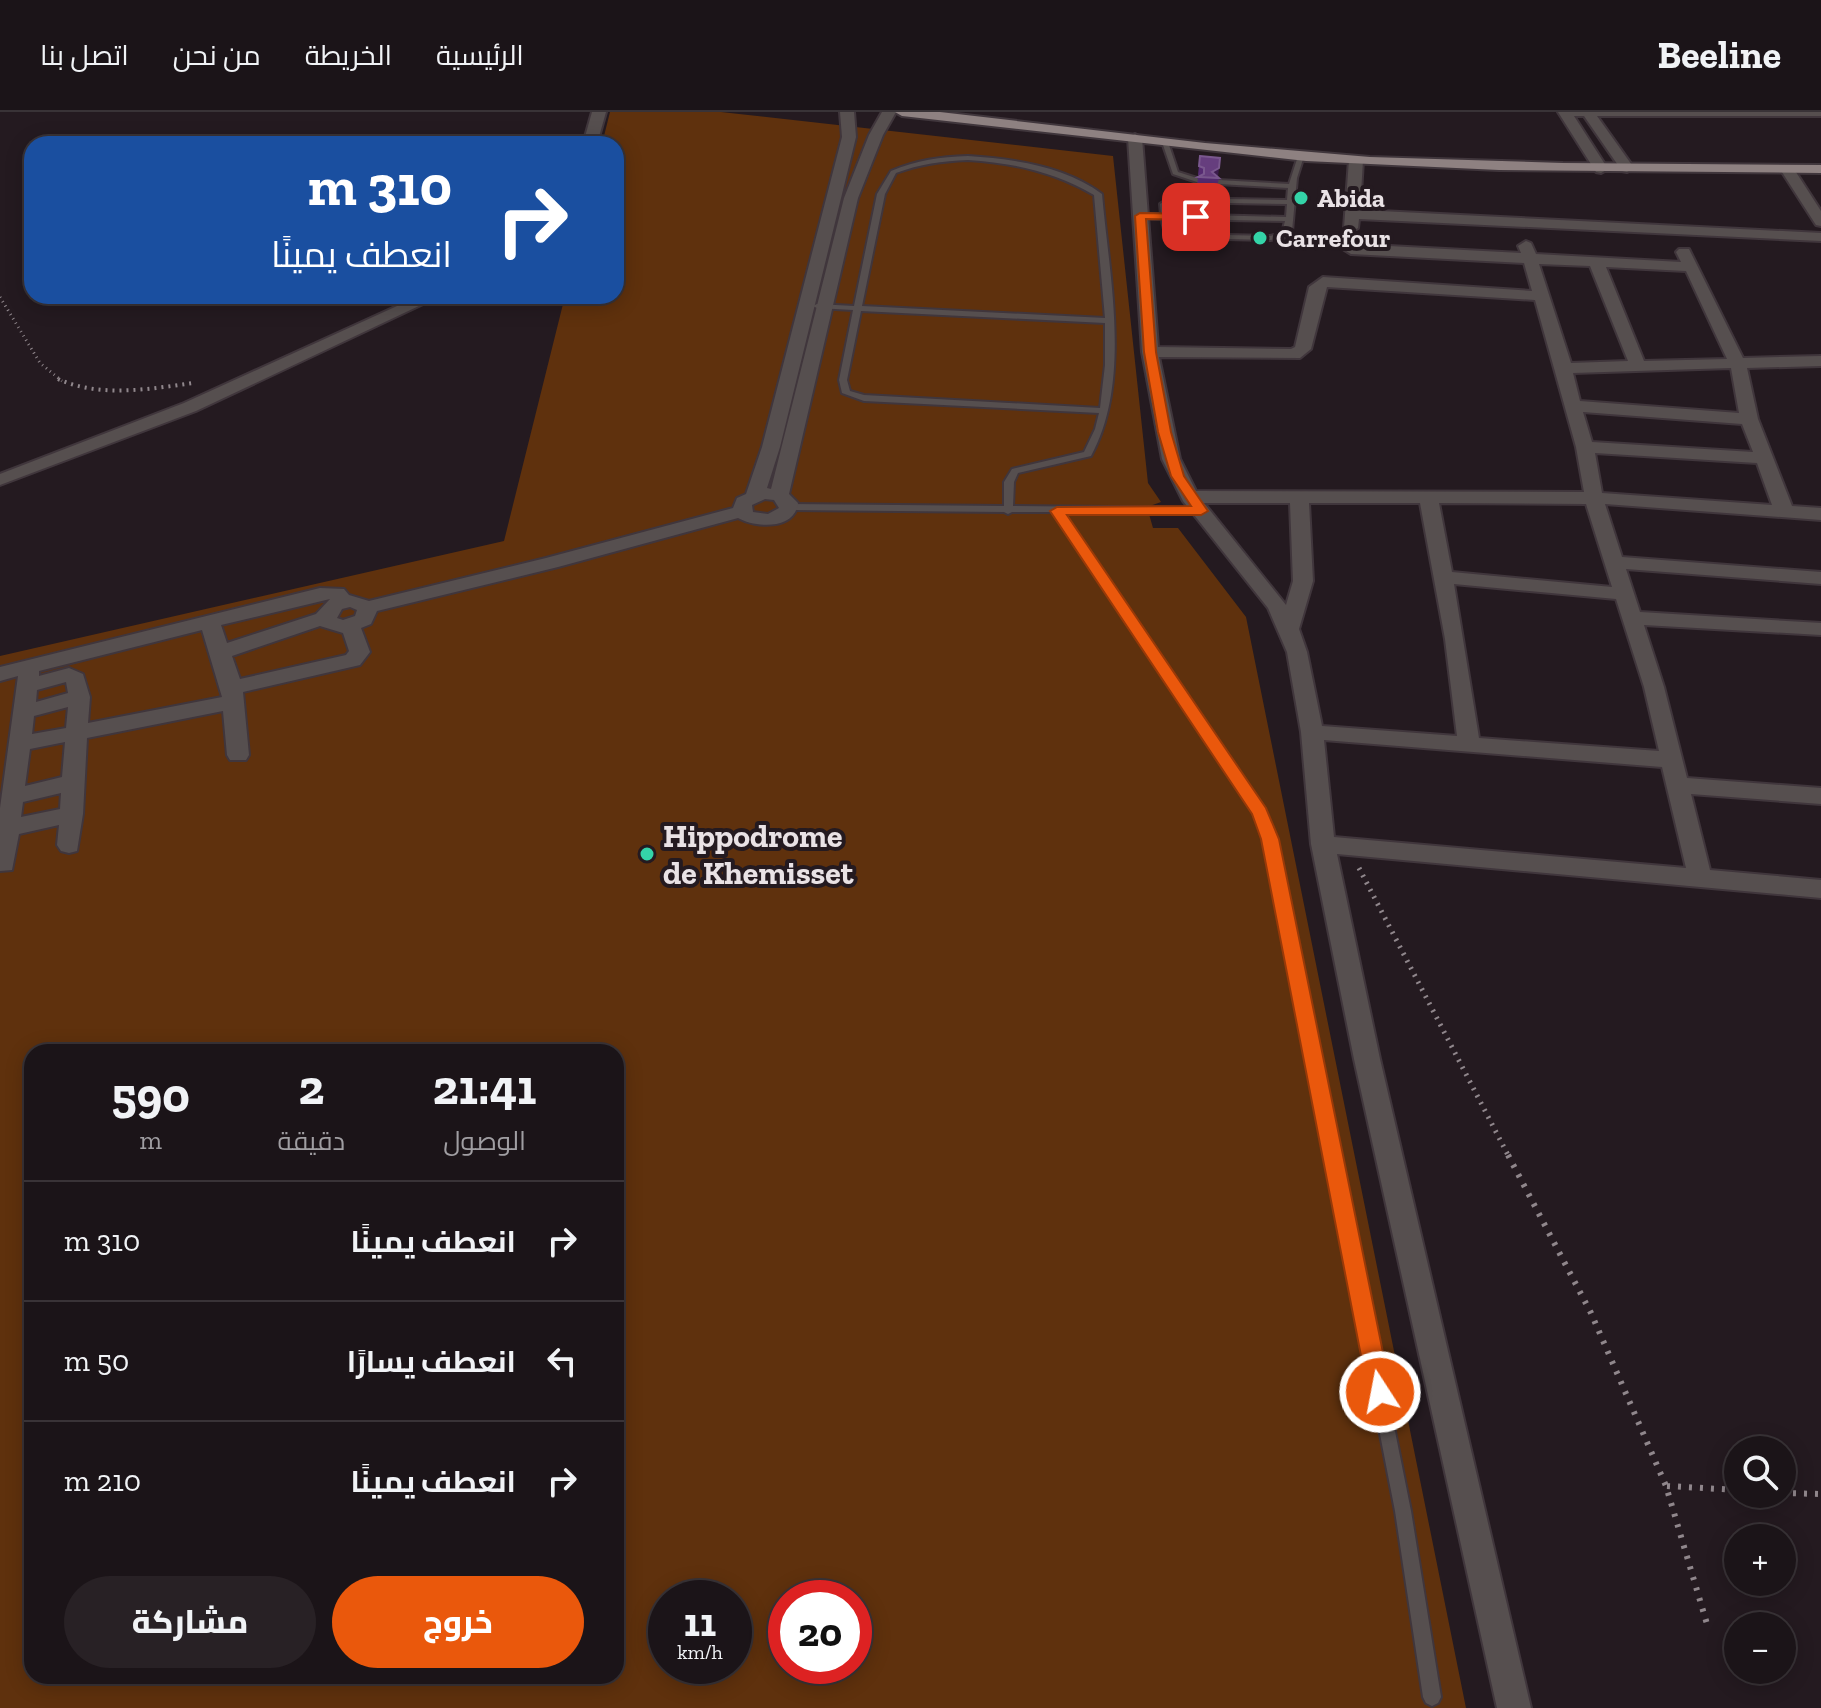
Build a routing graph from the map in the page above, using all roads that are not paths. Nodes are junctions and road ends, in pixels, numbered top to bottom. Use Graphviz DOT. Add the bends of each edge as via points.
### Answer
graph roads {
  1 [pos="599,112"];
  2 [pos="847,112"];
  3 [pos="889,112"];
  4 [pos="902,112"];
  5 [pos="1567,112"];
  6 [pos="1588,112"];
  7 [pos="1695,112"];
  8 [pos="1810,112"];
  9 [pos="1821,112"];
  10 [pos="935,114"];
  11 [pos="958,115"];
  12 [pos="592,136"];
  13 [pos="1135,138"];
  14 [pos="1165,142"];
  15 [pos="1301,156"];
  16 [pos="1356,160"];
  17 [pos="1627,168"];
  18 [pos="1601,169"];
  19 [pos="1787,169"];
  20 [pos="1821,169"];
  21 [pos="1183,178"];
  22 [pos="1197,181"];
  23 [pos="1218,182"];
  24 [pos="1293,186"];
  25 [pos="1186,200"];
  26 [pos="1290,202"];
  27 [pos="1352,214"];
  28 [pos="1140,216"];
  29 [pos="1165,216"];
  30 [pos="1289,219"];
  31 [pos="1821,222"];
  32 [pos="1519,224"];
  33 [pos="1674,232"];
  34 [pos="1821,237"];
  35 [pos="1531,259"];
  36 [pos="1596,262"];
  37 [pos="1351,266"];
  38 [pos="1691,267"];
  39 [pos="1540,296"];
  40 [pos="415,304"];
  41 [pos="806,305"];
  42 [pos="825,307"];
  43 [pos="859,309"];
  44 [pos="1107,321"];
  45 [pos="1150,352"];
  46 [pos="1821,361"];
  47 [pos="1738,364"];
  48 [pos="1638,366"];
  49 [pos="1564,368"];
  50 [pos="1572,406"];
  51 [pos="1104,411"];
  52 [pos="1749,419"];
  53 [pos="1585,447"];
  54 [pos="1764,458"];
  55 [pos="0,480"];
  56 [pos="755,495"];
  57 [pos="1428,496"];
  58 [pos="1299,497"];
  59 [pos="1594,498"];
  60 [pos="784,501"];
  61 [pos="1196,504"];
  62 [pos="743,511"];
  63 [pos="1008,511"];
  64 [pos="1057,511"];
  65 [pos="1784,511"];
  66 [pos="1821,514"];
  67 [pos="1614,562"];
  68 [pos="1444,577"];
  69 [pos="1820,579"];
  70 [pos="1625,594"];
  71 [pos="344,602"];
  72 [pos="368,607"];
  73 [pos="325,618"];
  74 [pos="1633,618"];
  75 [pos="210,622"];
  76 [pos="350,626"];
  77 [pos="1289,629"];
  78 [pos="1821,629"];
  79 [pos="222,652"];
  80 [pos="0,674"];
  81 [pos="29,676"];
  82 [pos="233,695"];
  83 [pos="79,697"];
  84 [pos="24,712"];
  85 [pos="1312,732"];
  86 [pos="77,733"];
  87 [pos="1469,743"];
  88 [pos="20,744"];
  89 [pos="238,755"];
  90 [pos="1673,760"];
  91 [pos="74,782"];
  92 [pos="1679,785"];
  93 [pos="14,796"];
  94 [pos="1821,796"];
  95 [pos="72,814"];
  96 [pos="10,828"];
  97 [pos="1323,844"];
  98 [pos="69,845"];
  99 [pos="4,864"];
  100 [pos="1700,878"];
  101 [pos="1821,889"];
  102 [pos="1432,1697"];
  103 [pos="1514,1708"];
  1 -- 12 [label="street"];
  2 -- 41 [label="street" via="849,137"];
  3 -- 42 [label="street" via="851,198"];
  4 -- 10 [label="main road"];
  5 -- 6 [label="street"];
  5 -- 18 [label="street"];
  6 -- 7 [label="street"];
  6 -- 17 [label="street"];
  7 -- 8 [label="street"];
  8 -- 9 [label="street"];
  10 -- 11 [label="main road"];
  11 -- 13 [label="main road"];
  13 -- 14 [label="main road"];
  13 -- 28 [label="street"];
  14 -- 15 [label="main road"];
  14 -- 21 [label="lane" via="1173,170"];
  15 -- 16 [label="main road"];
  15 -- 24 [label="lane"];
  16 -- 18 [label="main road"];
  16 -- 27 [label="street"];
  17 -- 18 [label="main road"];
  17 -- 19 [label="main road"];
  19 -- 20 [label="main road"];
  19 -- 31 [label="street"];
  21 -- 22 [label="lane"];
  21 -- 25 [label="lane"];
  23 -- 24 [label="lane"];
  24 -- 26 [label="lane"];
  25 -- 26 [label="lane"];
  25 -- 29 [label="lane" via="1166,202"];
  26 -- 30 [label="lane"];
  27 -- 32 [label="street"];
  27 -- 37 [label="street"];
  28 -- 29 [label="lane"];
  28 -- 45 [label="street"];
  29 -- 30 [label="lane"];
  29 -- 30 [label="lane" via="1167,230 1177,235 1270,238 1287,233"];
  32 -- 33 [label="street"];
  32 -- 35 [label="street"];
  33 -- 34 [label="street"];
  33 -- 38 [label="street"];
  35 -- 36 [label="street"];
  35 -- 37 [label="street"];
  35 -- 39 [label="street"];
  36 -- 38 [label="street"];
  36 -- 48 [label="street"];
  37 -- 39 [label="street"];
  37 -- 45 [label="street" via="1318,284 1303,349 1294,354"];
  38 -- 47 [label="street"];
  39 -- 49 [label="street"];
  40 -- 55 [label="street" via="190,407"];
  41 -- 42 [label="lane"];
  41 -- 56 [label="street"];
  42 -- 43 [label="lane"];
  42 -- 60 [label="street"];
  43 -- 44 [label="lane"];
  43 -- 44 [label="lane" via="886,180 903,166 924,160 973,156 1051,172 1082,182 1098,194"];
  43 -- 51 [label="lane" via="843,380 849,395"];
  44 -- 51 [label="lane" via="1110,386"];
  45 -- 61 [label="street" via="1171,459"];
  46 -- 47 [label="street"];
  47 -- 48 [label="street"];
  47 -- 52 [label="street"];
  48 -- 49 [label="street"];
  49 -- 50 [label="street"];
  50 -- 52 [label="street"];
  50 -- 53 [label="street"];
  51 -- 63 [label="lane" via="1088,454 1015,471 1009,482"];
  52 -- 54 [label="street"];
  53 -- 54 [label="street"];
  53 -- 59 [label="street"];
  54 -- 65 [label="street"];
  56 -- 60 [label="street"];
  56 -- 62 [label="street" via="744,502"];
  57 -- 58 [label="street"];
  57 -- 59 [label="street"];
  57 -- 68 [label="street"];
  58 -- 61 [label="street"];
  58 -- 77 [label="street" via="1303,581"];
  59 -- 65 [label="street"];
  59 -- 67 [label="street"];
  60 -- 62 [label="street" via="781,517 755,519"];
  60 -- 63 [label="lane"];
  61 -- 64 [label="lane"];
  61 -- 77 [label="street" via="1257,578"];
  62 -- 72 [label="street"];
  63 -- 64 [label="lane"];
  64 -- 102 [label="lane" via="1260,812 1270,839 1403,1511"];
  65 -- 66 [label="street"];
  67 -- 69 [label="street"];
  67 -- 70 [label="street"];
  68 -- 70 [label="street"];
  68 -- 87 [label="street"];
  70 -- 74 [label="street"];
  71 -- 72 [label="street"];
  71 -- 73 [label="street"];
  71 -- 75 [label="street" via="337,593 329,593"];
  72 -- 76 [label="street" via="364,620"];
  73 -- 76 [label="street" via="331,625"];
  73 -- 79 [label="street"];
  74 -- 78 [label="street"];
  74 -- 90 [label="street"];
  75 -- 79 [label="street"];
  75 -- 81 [label="street"];
  76 -- 82 [label="street" via="360,652 353,660"];
  77 -- 85 [label="street"];
  79 -- 82 [label="street"];
  80 -- 81 [label="street"];
  81 -- 83 [label="street" via="73,675"];
  81 -- 84 [label="street"];
  82 -- 86 [label="street"];
  82 -- 89 [label="street"];
  83 -- 84 [label="street"];
  83 -- 86 [label="street"];
  84 -- 88 [label="street"];
  85 -- 87 [label="street"];
  85 -- 97 [label="street"];
  86 -- 88 [label="street"];
  86 -- 91 [label="street"];
  87 -- 90 [label="street"];
  88 -- 93 [label="street"];
  90 -- 92 [label="street"];
  91 -- 93 [label="street"];
  91 -- 95 [label="street"];
  92 -- 94 [label="street"];
  92 -- 100 [label="street"];
  93 -- 96 [label="street"];
  95 -- 96 [label="street"];
  95 -- 98 [label="street"];
  96 -- 99 [label="street"];
  97 -- 100 [label="street"];
  97 -- 103 [label="street"];
  100 -- 101 [label="street"];
}
